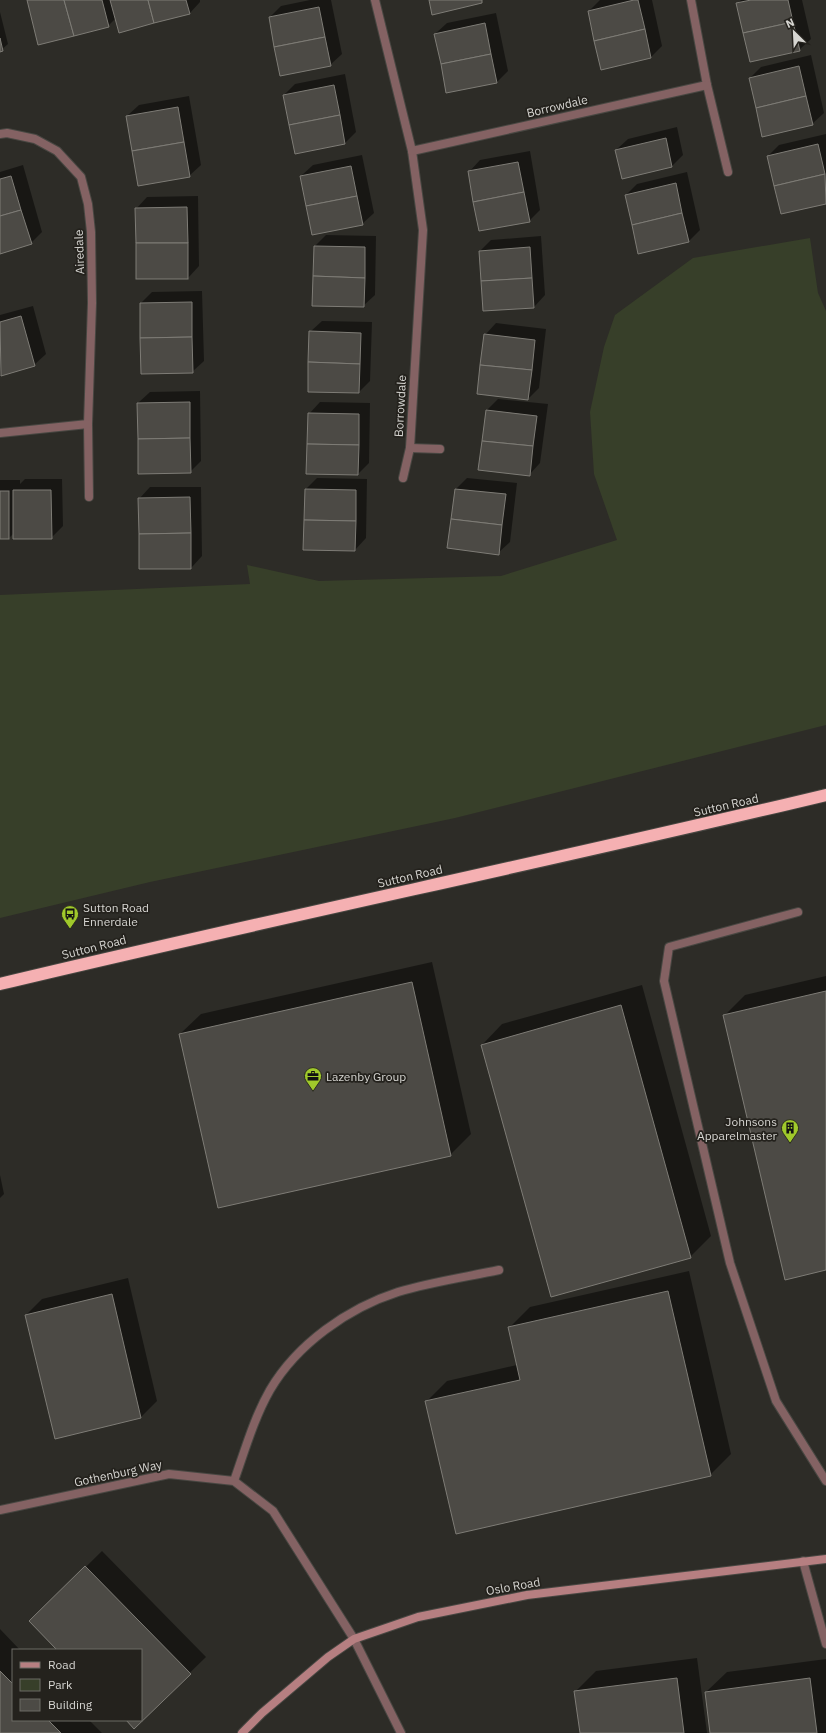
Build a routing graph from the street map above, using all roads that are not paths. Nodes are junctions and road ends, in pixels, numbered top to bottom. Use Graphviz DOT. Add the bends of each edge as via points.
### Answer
graph roads {
  1 [pos="375,0"];
  2 [pos="691,0"];
  3 [pos="706,85"];
  4 [pos="0,134"];
  5 [pos="412,151"];
  6 [pos="728,172"];
  7 [pos="88,424"];
  8 [pos="0,433"];
  9 [pos="410,448"];
  10 [pos="440,449"];
  11 [pos="403,478"];
  12 [pos="90,497"];
  13 [pos="826,795"];
  14 [pos="798,912"];
  15 [pos="0,984"];
  16 [pos="499,1270"];
  17 [pos="234,1480"];
  18 [pos="826,1481"];
  19 [pos="0,1510"];
  20 [pos="826,1559"];
  21 [pos="803,1561"];
  22 [pos="354,1639"];
  23 [pos="826,1644"];
  24 [pos="242,1733"];
  25 [pos="402,1733"];
  1 -- 5 [label="street, Borrowdale"];
  2 -- 3 [label="street"];
  3 -- 5 [label="street, Borrowdale"];
  3 -- 6 [label="street"];
  4 -- 7 [label="street, Airedale" via="35,139 57,151 81,176 91,232 92,303"];
  5 -- 9 [label="street, Borrowdale" via="423,230"];
  7 -- 8 [label="street"];
  7 -- 12 [label="street, Airedale"];
  9 -- 10 [label="street, Borrowdale"];
  9 -- 11 [label="street, Borrowdale"];
  13 -- 15 [label="highway, Sutton Road" via="147,948"];
  14 -- 18 [label="street" via="669,948 664,981 730,1263 776,1401"];
  16 -- 17 [label="street" via="398,1292 368,1305 315,1338 294,1359 271,1390 252,1427"];
  17 -- 19 [label="street, Gothenburg Way" via="169,1474"];
  17 -- 22 [label="street" via="273,1511"];
  20 -- 21 [label="street, Oslo Road"];
  21 -- 22 [label="street, Oslo Road" via="527,1595 418,1617"];
  21 -- 23 [label="street"];
  22 -- 24 [label="street, Oslo Road" via="328,1657"];
  22 -- 25 [label="street"];
}
